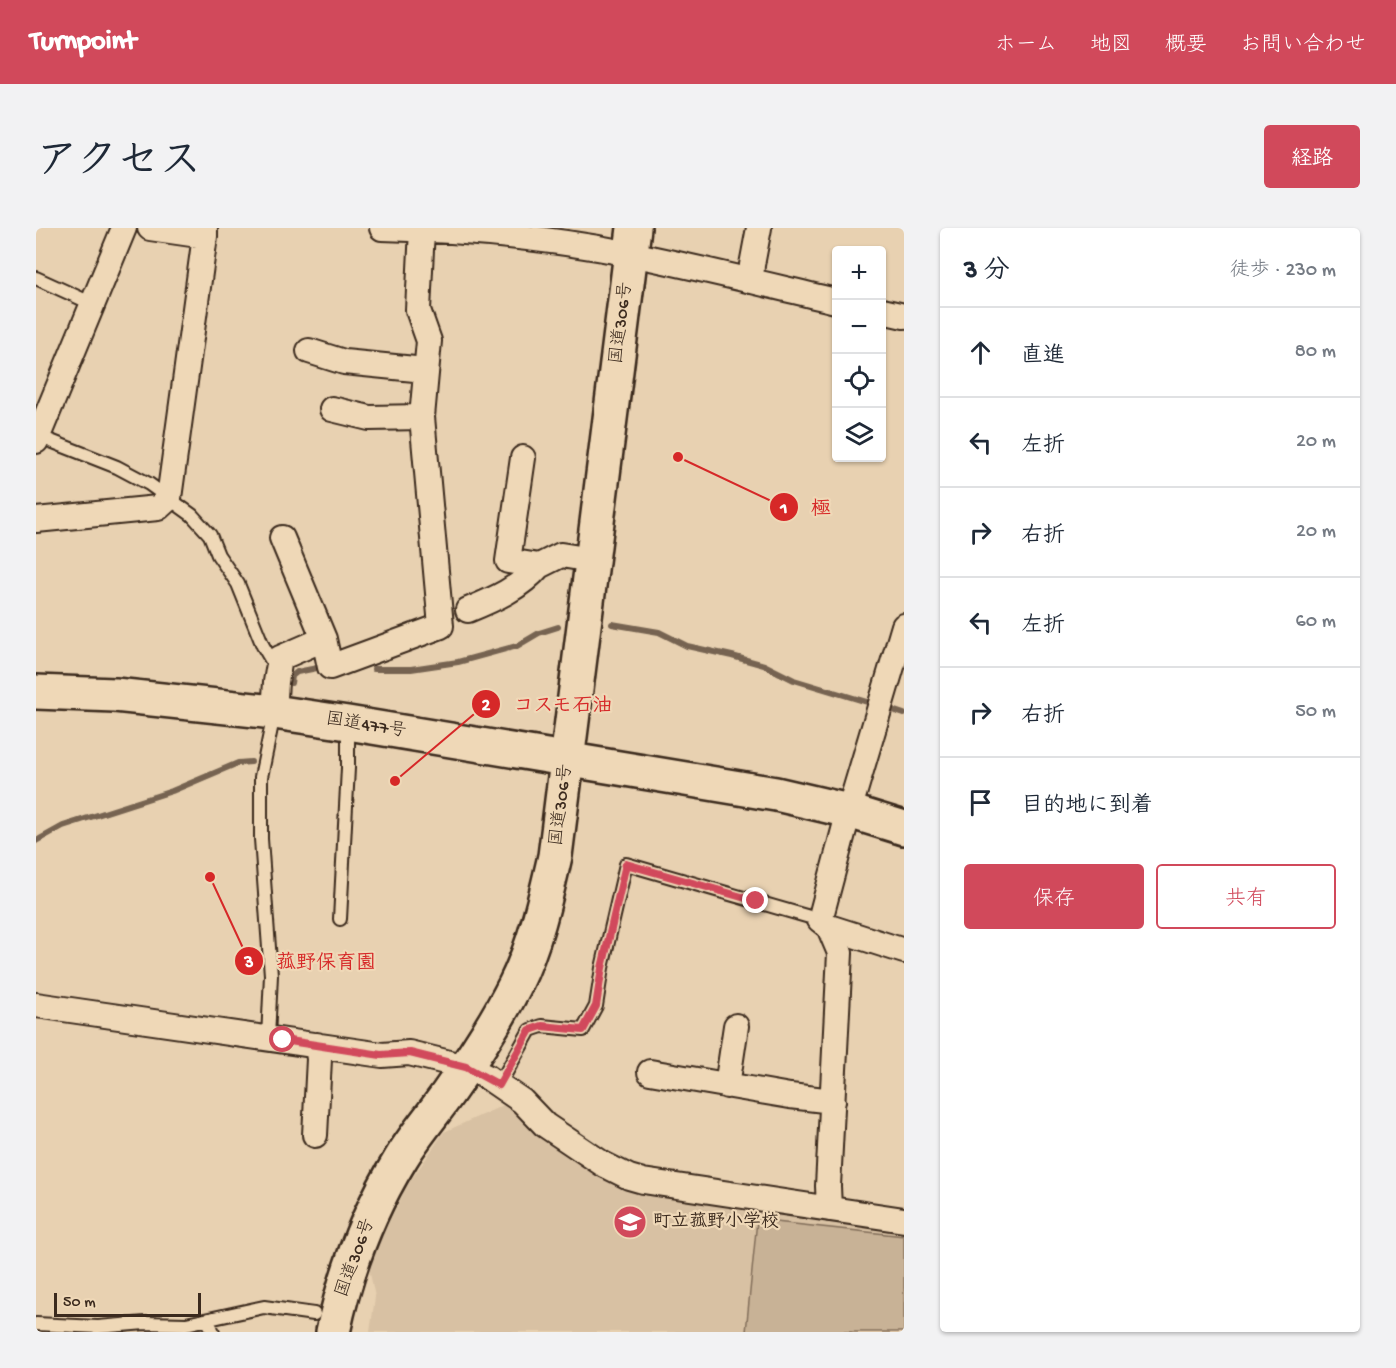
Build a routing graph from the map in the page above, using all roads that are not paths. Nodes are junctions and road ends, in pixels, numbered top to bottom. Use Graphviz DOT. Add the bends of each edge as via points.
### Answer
graph roads {
  1 [pos="124,228"];
  2 [pos="150,228"];
  3 [pos="382,228"];
  4 [pos="759,228"];
  5 [pos="422,229"];
  6 [pos="205,232"];
  7 [pos="633,241"];
  8 [pos="36,278"];
  9 [pos="751,281"];
  10 [pos="833,300"];
  11 [pos="93,304"];
  12 [pos="886,312"];
  13 [pos="904,316"];
  14 [pos="309,351"];
  15 [pos="425,370"];
  16 [pos="332,409"];
  17 [pos="422,417"];
  18 [pos="37,438"];
  19 [pos="523,458"];
  20 [pos="169,498"];
  21 [pos="36,520"];
  22 [pos="282,538"];
  23 [pos="592,560"];
  24 [pos="539,566"];
  25 [pos="454,616"];
  26 [pos="904,626"];
  27 [pos="324,639"];
  28 [pos="277,669"];
  29 [pos="36,692"];
  30 [pos="886,704"];
  31 [pos="274,712"];
  32 [pos="348,723"];
  33 [pos="568,760"];
  34 [pos="849,811"];
  35 [pos="904,828"];
  36 [pos="340,919"];
  37 [pos="824,924"];
  38 [pos="904,951"];
  39 [pos="36,1005"];
  40 [pos="736,1026"];
  41 [pos="268,1038"];
  42 [pos="317,1045"];
  43 [pos="466,1067"];
  44 [pos="650,1072"];
  45 [pos="499,1085"];
  46 [pos="727,1086"];
  47 [pos="833,1101"];
  48 [pos="315,1135"];
  49 [pos="830,1209"];
  50 [pos="904,1220"];
  51 [pos="208,1320"];
  52 [pos="323,1323"];
  53 [pos="36,1324"];
  54 [pos="213,1332"];
  1 -- 11 [label="street"];
  2 -- 6 [label="street"];
  3 -- 5 [label="street"];
  4 -- 9 [label="street"];
  5 -- 7 [label="street"];
  5 -- 15 [label="street" via="418,315 429,341"];
  6 -- 20 [label="street"];
  7 -- 9 [label="street"];
  7 -- 23 [label="highway, 国道306号"];
  8 -- 11 [label="lane"];
  9 -- 10 [label="street"];
  11 -- 18 [label="street"];
  12 -- 13 [label="street"];
  14 -- 15 [label="street" via="344,362"];
  15 -- 17 [label="street"];
  16 -- 17 [label="street" via="369,418"];
  17 -- 25 [label="street"];
  18 -- 20 [label="lane" via="117,467"];
  19 -- 24 [label="street" via="508,561"];
  20 -- 21 [label="street" via="158,508"];
  20 -- 28 [label="lane" via="210,535"];
  22 -- 27 [label="street"];
  23 -- 24 [label="street" via="561,555"];
  23 -- 33 [label="highway, 国道306号"];
  24 -- 25 [label="street" via="519,585"];
  25 -- 27 [label="street" via="441,626 330,667"];
  26 -- 30 [label="street"];
  27 -- 28 [label="street" via="280,658"];
  28 -- 31 [label="street"];
  29 -- 31 [label="highway, 国道477号" via="115,695"];
  30 -- 34 [label="street"];
  31 -- 32 [label="highway, 国道477号"];
  31 -- 41 [label="lane" via="261,777 261,839 271,975"];
  32 -- 33 [label="highway, 国道477号"];
  32 -- 36 [label="lane"];
  33 -- 34 [label="highway, 国道477号" via="776,794"];
  33 -- 43 [label="highway, 国道306号" via="555,856 530,949 515,985"];
  34 -- 35 [label="highway, 国道477号"];
  34 -- 37 [label="street"];
  37 -- 38 [label="street"];
  37 -- 45 [label="lane" via="626,864 596,1006 583,1030 542,1026 530,1030"];
  37 -- 47 [label="street" via="840,953"];
  39 -- 41 [label="street"];
  40 -- 46 [label="street"];
  41 -- 42 [label="street"];
  42 -- 43 [label="street" via="381,1055 410,1053"];
  42 -- 48 [label="street"];
  43 -- 45 [label="street"];
  43 -- 52 [label="highway, 国道306号" via="401,1158"];
  44 -- 46 [label="street"];
  45 -- 49 [label="street" via="522,1101 545,1125 629,1177"];
  46 -- 47 [label="street"];
  47 -- 49 [label="street"];
  49 -- 50 [label="street"];
  51 -- 52 [label="lane" via="264,1307"];
  51 -- 53 [label="lane" via="98,1327"];
  51 -- 54 [label="lane"];
}
